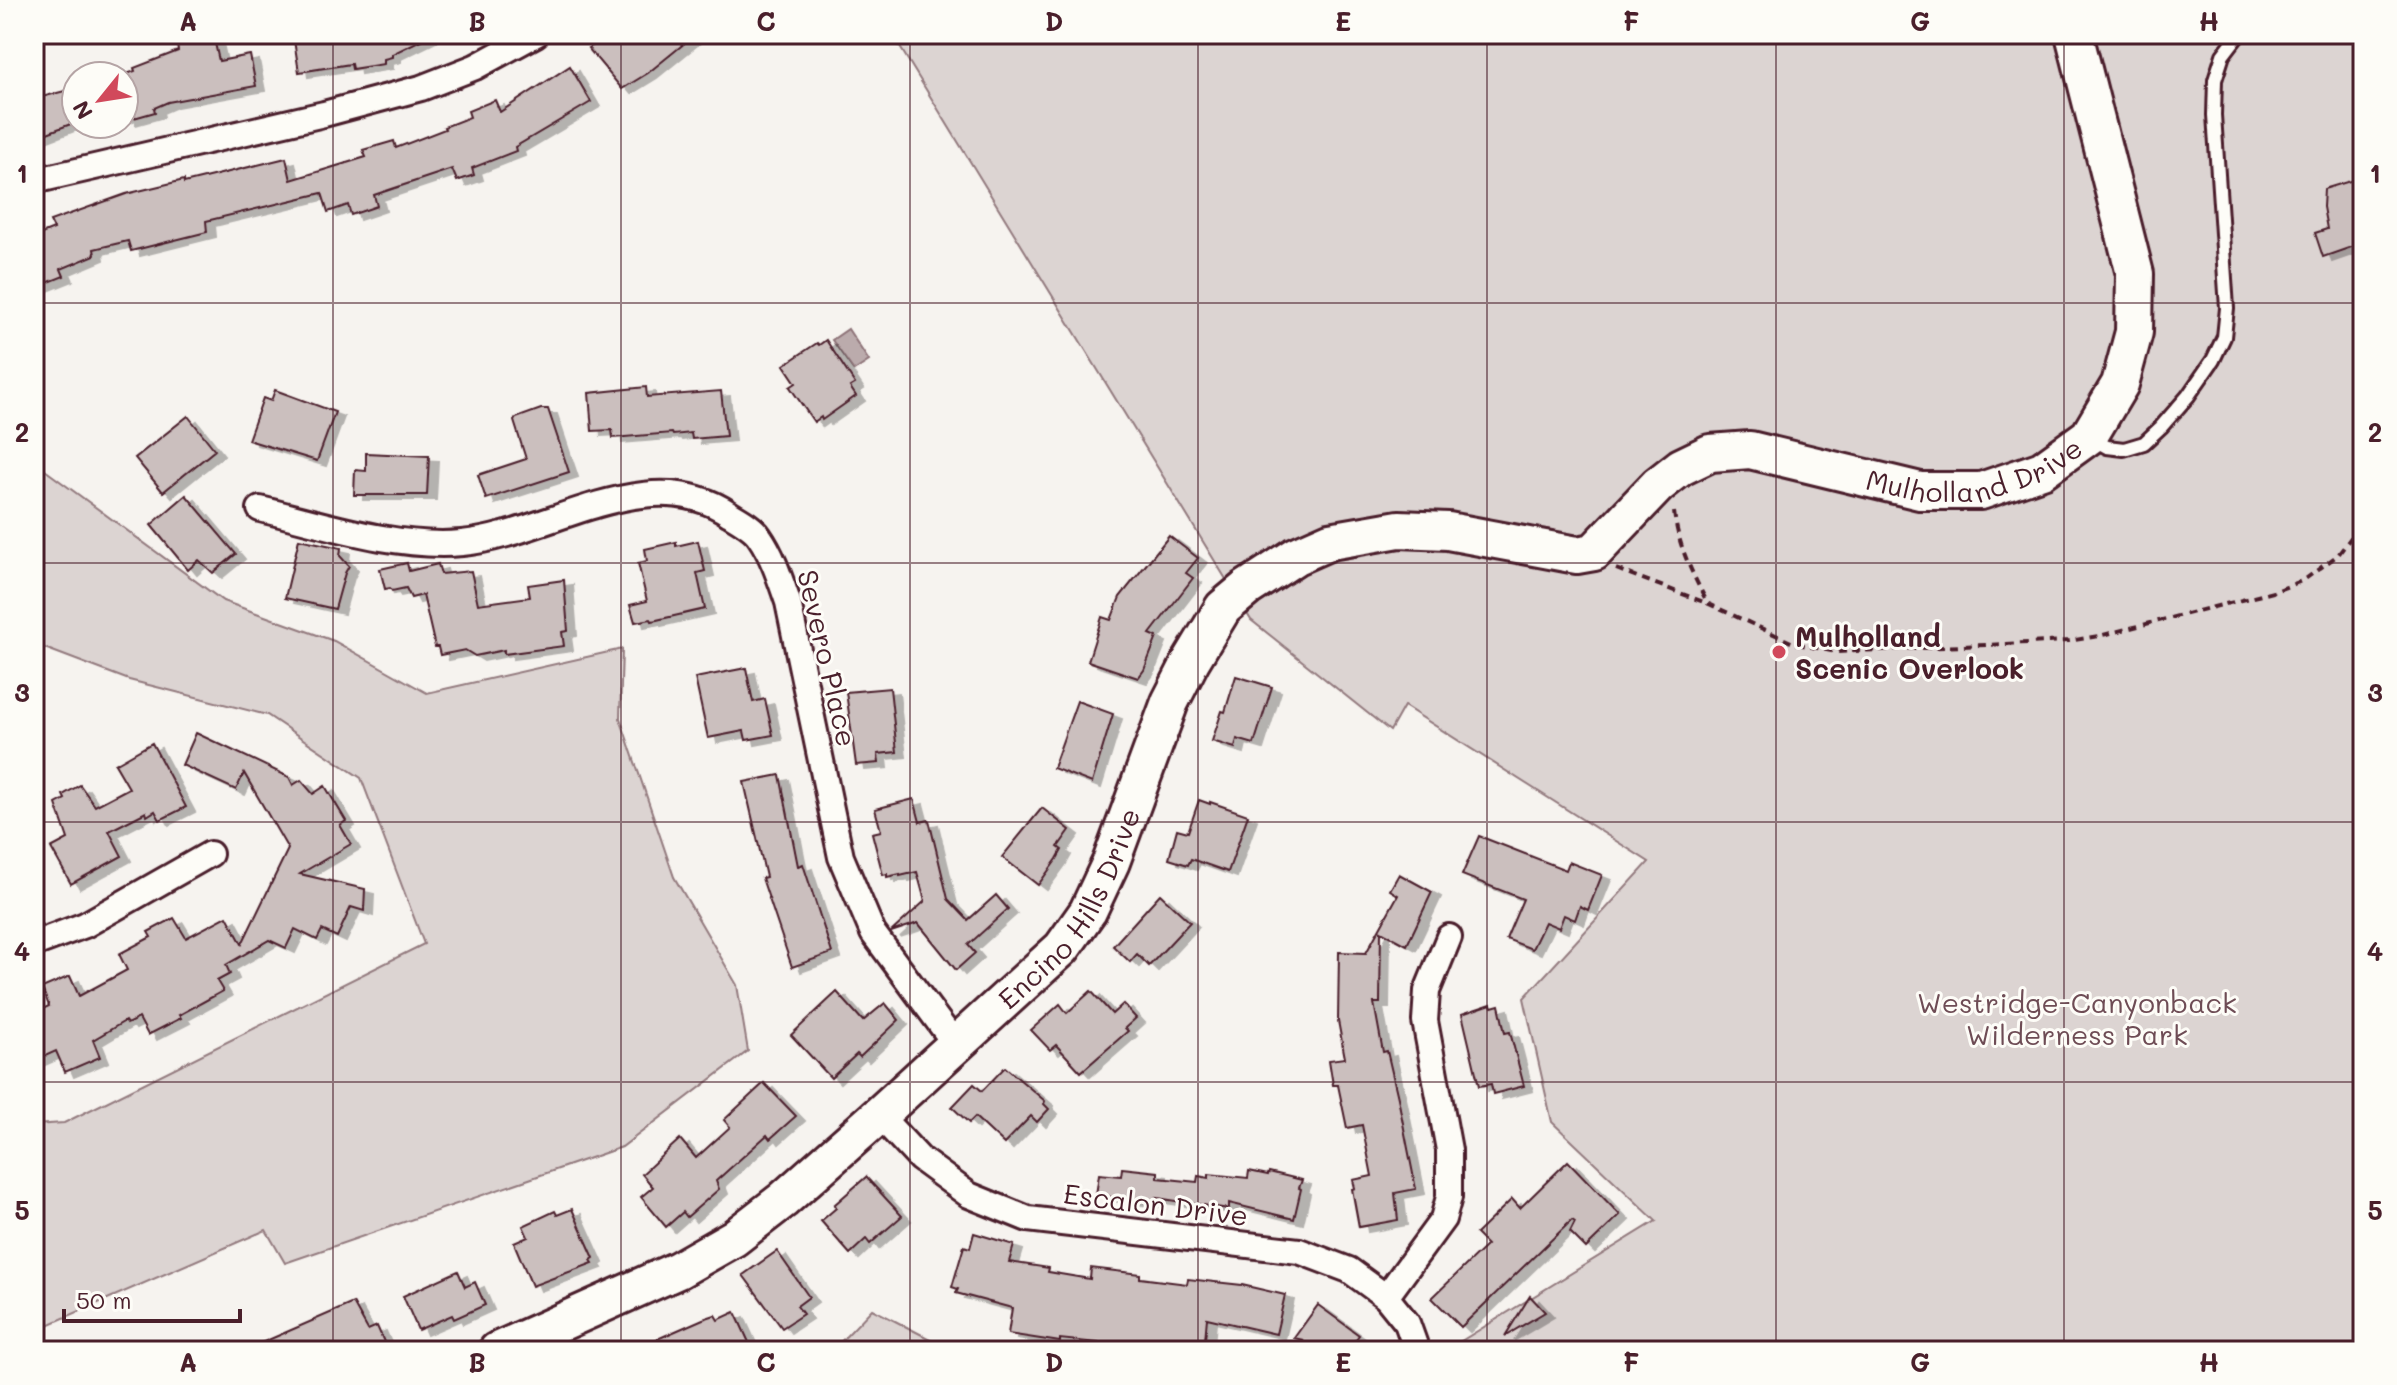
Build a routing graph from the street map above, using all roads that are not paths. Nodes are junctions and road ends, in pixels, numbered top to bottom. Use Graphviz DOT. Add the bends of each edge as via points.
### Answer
graph roads {
  1 [pos="536,34"];
  2 [pos="2074,34"];
  3 [pos="2239,34"];
  4 [pos="34,181"];
  5 [pos="2089,436"];
  6 [pos="260,509"];
  7 [pos="1594,552"];
  8 [pos="210,854"];
  9 [pos="1449,937"];
  10 [pos="34,944"];
  11 [pos="956,1045"];
  12 [pos="879,1115"];
  13 [pos="1386,1297"];
  14 [pos="497,1351"];
  15 [pos="1417,1351"];
  1 -- 4 [label="street" via="421,88"];
  2 -- 5 [label="main road, Mulholland Drive" via="2135,274 2134,332 2120,384"];
  3 -- 5 [label="lane" via="2223,55 2215,80 2227,308 2224,337 2188,396 2144,443 2107,447"];
  5 -- 7 [label="main road, Mulholland Drive" via="2042,470 1981,491 1920,491 1750,450 1710,453 1658,485"];
  6 -- 11 [label="street, Severo Place" via="417,544 464,543 643,494 679,495 716,504 757,532 788,602 841,857 873,933"];
  7 -- 11 [label="main road, Encino Hills Drive" via="1562,554 1448,531 1399,529 1330,541 1247,588 1223,608 1206,633 1170,702 1088,911 1062,948"];
  8 -- 10 [label="street" via="85,925"];
  9 -- 13 [label="street" via="1427,991 1425,1021 1449,1150 1449,1197 1443,1219"];
  11 -- 12 [label="main road, Encino Hills Drive"];
  12 -- 13 [label="street, Escalon Drive" via="920,1159 969,1195 1028,1219 1299,1251 1349,1270"];
  12 -- 14 [label="main road, Encino Hills Drive" via="734,1238 678,1270"];
  13 -- 15 [label="street, Escalon Drive" via="1407,1323"];
}
